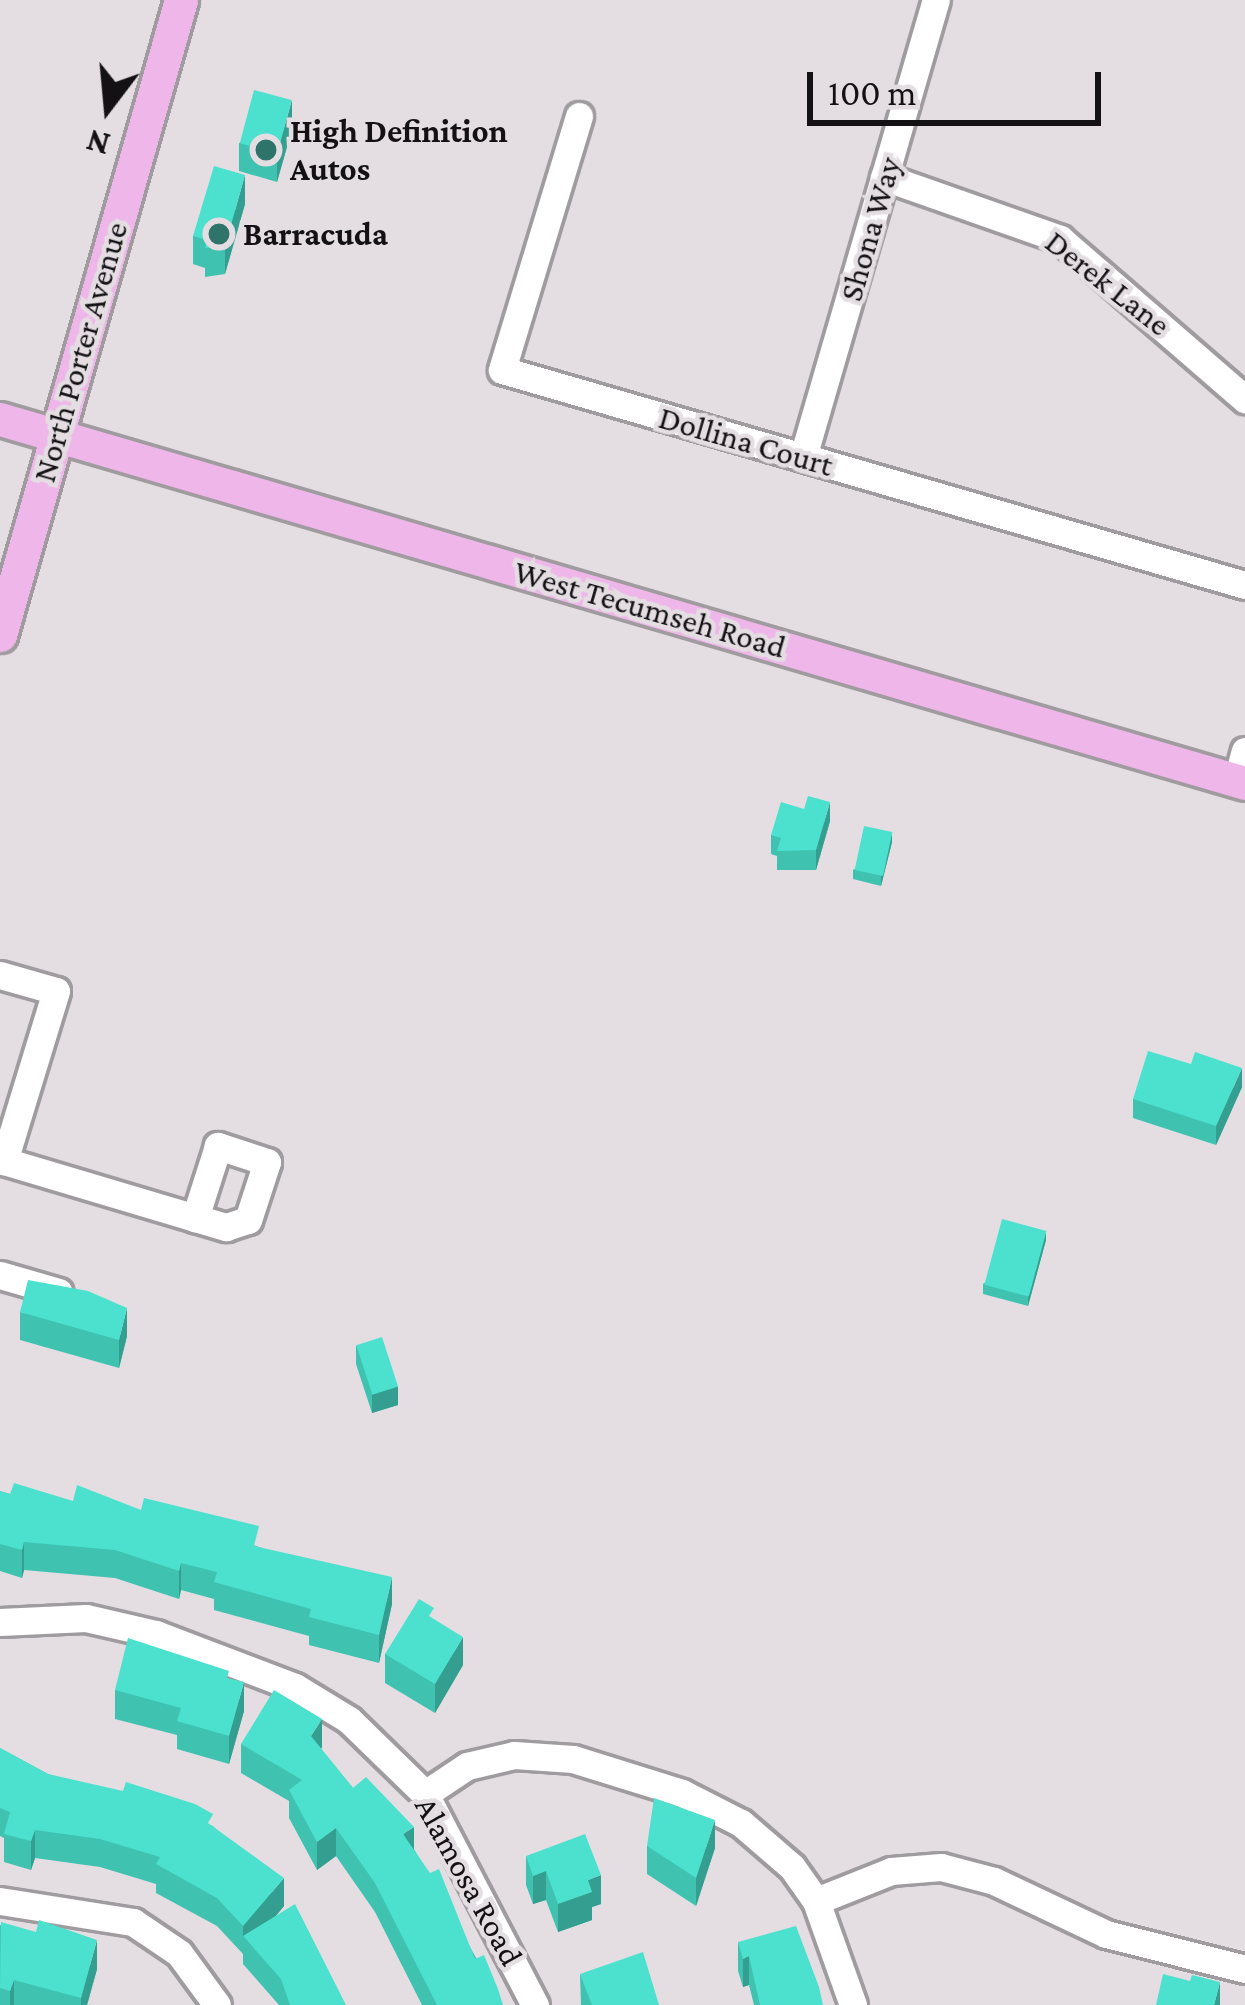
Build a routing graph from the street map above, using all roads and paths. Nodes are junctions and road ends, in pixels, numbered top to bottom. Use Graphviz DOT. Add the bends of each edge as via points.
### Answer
graph roads {
  1 [pos="181,0"];
  2 [pos="936,0"];
  3 [pos="579,116"];
  4 [pos="884,177"];
  5 [pos="1245,399"];
  6 [pos="0,419"];
  7 [pos="56,435"];
  8 [pos="803,457"];
  9 [pos="1245,585"];
  10 [pos="0,635"];
  11 [pos="1242,771"];
  12 [pos="2,981"];
  13 [pos="2,1161"];
  14 [pos="195,1218"];
  15 [pos="0,1275"];
  16 [pos="80,1298"];
  17 [pos="0,1622"];
  18 [pos="424,1794"];
  19 [pos="0,1900"];
  20 [pos="816,1901"];
  21 [pos="1245,1969"];
  22 [pos="218,2005"];
  23 [pos="535,2005"];
  24 [pos="853,2005"];
  1 -- 7 [label="main road, North Porter Avenue"];
  2 -- 4 [label="street, Shona Way"];
  3 -- 8 [label="street, Dollina Court" via="502,370"];
  4 -- 5 [label="street, Derek Lane" via="1060,239"];
  4 -- 8 [label="street, Shona Way"];
  6 -- 7 [label="main road, West Tecumseh Road"];
  7 -- 10 [label="main road, North Porter Avenue"];
  7 -- 11 [label="main road, West Tecumseh Road"];
  8 -- 9 [label="street, Dollina Court"];
  12 -- 13 [label="street" via="56,991"];
  13 -- 14 [label="street"];
  15 -- 16 [label="street"];
  17 -- 18 [label="street, Alamosa Road" via="86,1618 241,1663 349,1720"];
  18 -- 20 [label="street" via="467,1766 514,1755 631,1774 741,1823 792,1867"];
  18 -- 23 [label="street, Alamosa Road"];
  19 -- 22 [label="street" via="133,1922 179,1953"];
  20 -- 21 [label="street" via="891,1871 941,1868 994,1881 1106,1934"];
  20 -- 24 [label="street"];
}
